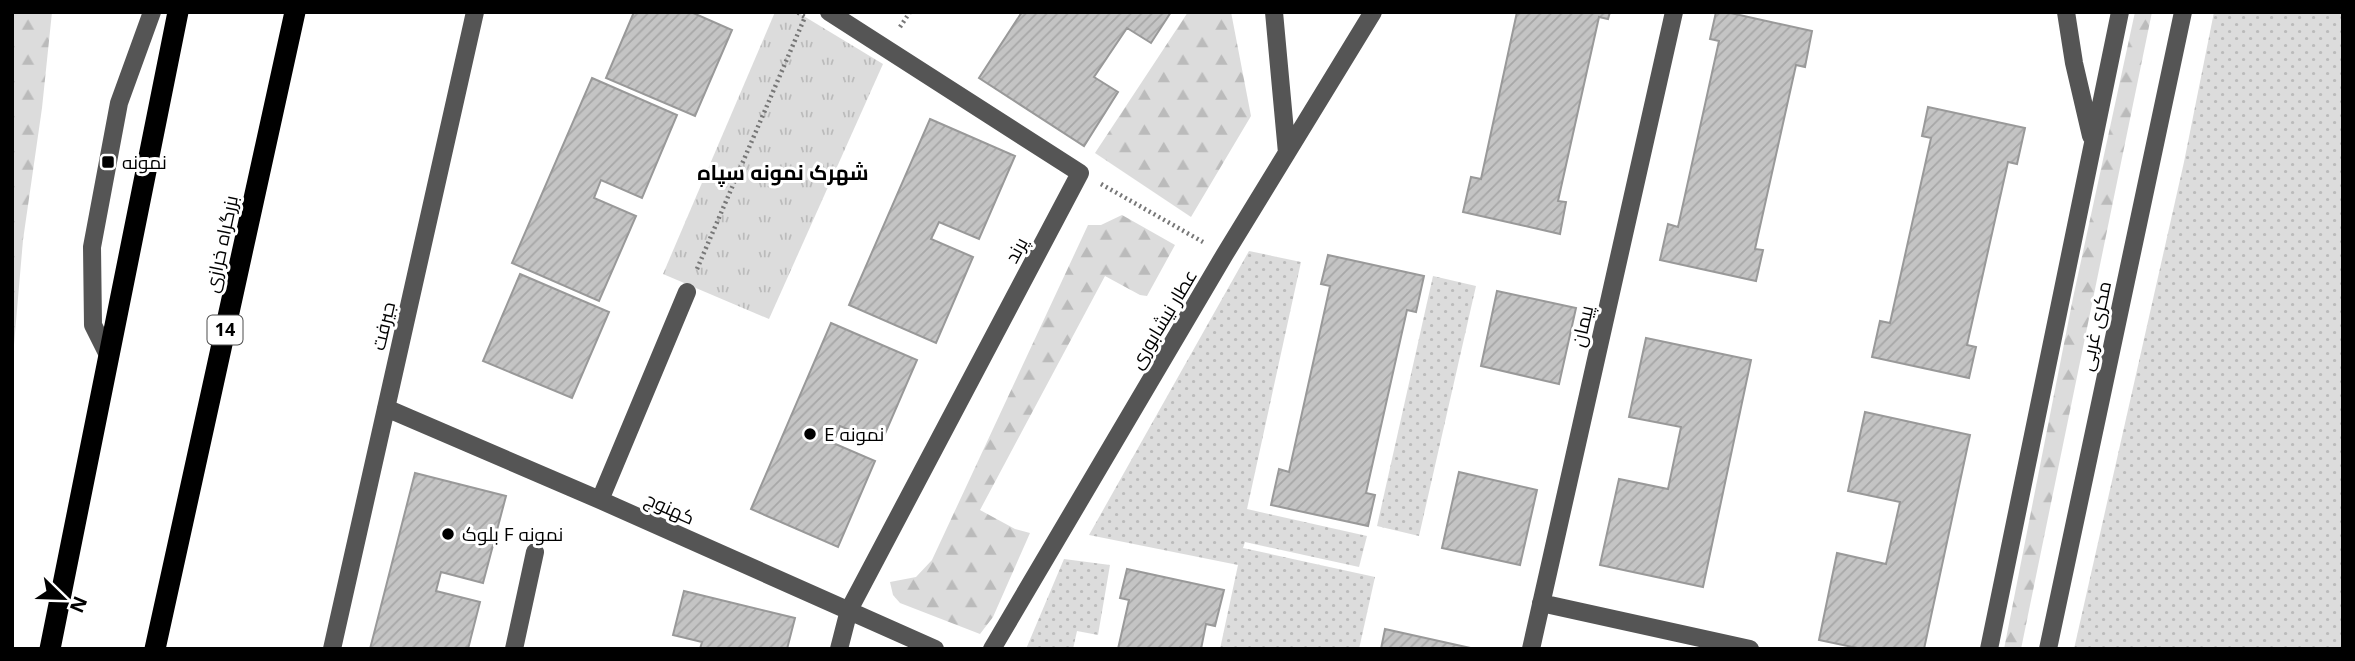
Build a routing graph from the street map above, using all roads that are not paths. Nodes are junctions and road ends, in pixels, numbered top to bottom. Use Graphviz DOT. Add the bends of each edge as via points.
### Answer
graph roads {
  1 [pos="152,12"];
  2 [pos="178,12"];
  3 [pos="295,12"];
  4 [pos="475,12"];
  5 [pos="829,12"];
  6 [pos="1274,12"];
  7 [pos="1373,12"];
  8 [pos="1674,12"];
  9 [pos="2066,12"];
  10 [pos="2120,12"];
  11 [pos="2183,12"];
  12 [pos="2093,144"];
  13 [pos="1287,153"];
  14 [pos="687,292"];
  15 [pos="109,357"];
  16 [pos="386,408"];
  17 [pos="600,500"];
  18 [pos="535,552"];
  19 [pos="1541,603"];
  20 [pos="849,610"];
  21 [pos="50,649"];
  22 [pos="155,649"];
  23 [pos="332,649"];
  24 [pos="514,649"];
  25 [pos="839,649"];
  26 [pos="935,649"];
  27 [pos="992,649"];
  28 [pos="1531,649"];
  29 [pos="1750,649"];
  30 [pos="1989,649"];
  31 [pos="2048,649"];
  1 -- 15 [label="street" via="119,103 92,247 93,325"];
  2 -- 15 [label="highway"];
  3 -- 22 [label="highway, بزرگراه خرازی / 14"];
  4 -- 16 [label="street, جيرفت"];
  5 -- 20 [label="street, پرند" via="1080,173"];
  6 -- 13 [label="street"];
  7 -- 13 [label="street, عطار نیشابوری"];
  8 -- 19 [label="street, پیمان"];
  9 -- 12 [label="street"];
  10 -- 12 [label="street, مکری غربی"];
  11 -- 31 [label="street, مکری غربی"];
  12 -- 30 [label="street, مکری غربی"];
  13 -- 27 [label="street, عطار نیشابوری"];
  14 -- 17 [label="street"];
  15 -- 21 [label="highway"];
  16 -- 17 [label="street, كهنوج"];
  16 -- 23 [label="street, جيرفت"];
  17 -- 20 [label="street, كهنوج"];
  18 -- 24 [label="street"];
  19 -- 28 [label="street, پیمان"];
  19 -- 29 [label="street"];
  20 -- 25 [label="street, پرند"];
  20 -- 26 [label="street, كهنوج"];
}
